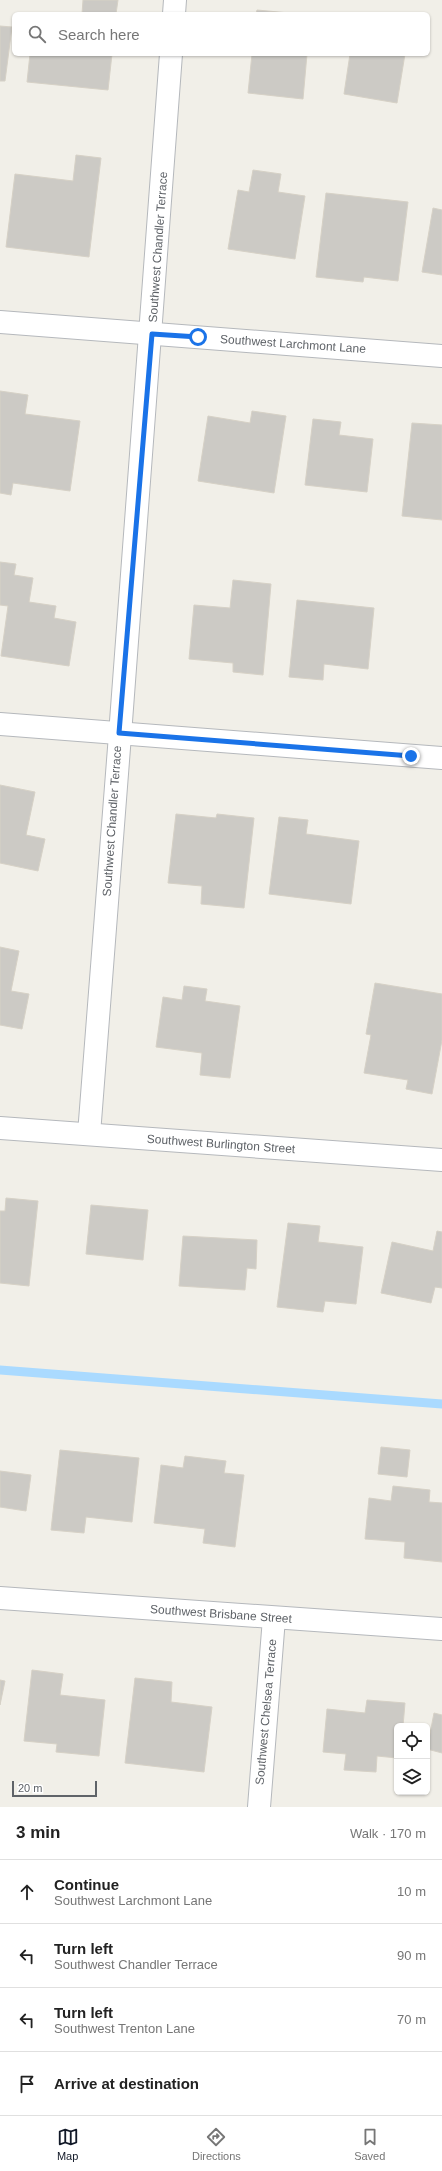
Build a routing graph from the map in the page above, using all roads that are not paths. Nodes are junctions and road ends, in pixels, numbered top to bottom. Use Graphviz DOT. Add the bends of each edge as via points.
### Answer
graph roads {
  1 [pos="175,0"];
  2 [pos="174,12"];
  3 [pos="171,56"];
  4 [pos="0,322"];
  5 [pos="152,334"];
  6 [pos="442,356"];
  7 [pos="0,724"];
  8 [pos="119,733"];
  9 [pos="442,758"];
  10 [pos="0,1128"];
  11 [pos="89,1134"];
  12 [pos="442,1160"];
  13 [pos="0,1598"];
  14 [pos="274,1618"];
  15 [pos="442,1629"];
  16 [pos="259,1807"];
  1 -- 2 [label="street"];
  3 -- 5 [label="street, Southwest Chandler Terrace"];
  4 -- 5 [label="street, Southwest Larchmont Lane"];
  5 -- 6 [label="street, Southwest Larchmont Lane"];
  5 -- 8 [label="street, Southwest Chandler Terrace"];
  7 -- 8 [label="street"];
  8 -- 9 [label="street"];
  8 -- 11 [label="street, Southwest Chandler Terrace"];
  10 -- 11 [label="street, Southwest Burlington Street"];
  11 -- 12 [label="street, Southwest Burlington Street"];
  13 -- 14 [label="street, Southwest Brisbane Street"];
  14 -- 15 [label="street, Southwest Brisbane Street"];
  14 -- 16 [label="street, Southwest Chelsea Terrace"];
}
